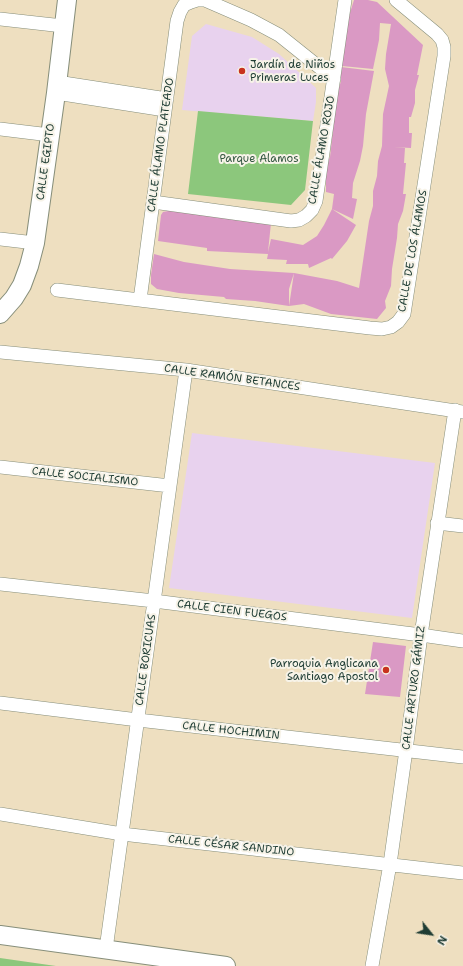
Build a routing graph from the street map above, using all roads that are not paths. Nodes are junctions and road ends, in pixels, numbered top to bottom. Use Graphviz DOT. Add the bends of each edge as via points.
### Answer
graph roads {
  1 [pos="67,0"];
  2 [pos="198,0"];
  3 [pos="344,0"];
  4 [pos="396,0"];
  5 [pos="0,19"];
  6 [pos="63,26"];
  7 [pos="334,79"];
  8 [pos="56,87"];
  9 [pos="166,104"];
  10 [pos="0,129"];
  11 [pos="50,135"];
  12 [pos="153,202"];
  13 [pos="0,239"];
  14 [pos="35,243"];
  15 [pos="57,290"];
  16 [pos="140,300"];
  17 [pos="0,314"];
  18 [pos="0,352"];
  19 [pos="186,370"];
  20 [pos="459,411"];
  21 [pos="0,467"];
  22 [pos="170,486"];
  23 [pos="437,522"];
  24 [pos="463,526"];
  25 [pos="0,584"];
  26 [pos="154,601"];
  27 [pos="421,634"];
  28 [pos="463,641"];
  29 [pos="0,703"];
  30 [pos="138,720"];
  31 [pos="406,750"];
  32 [pos="463,757"];
  33 [pos="0,814"];
  34 [pos="122,834"];
  35 [pos="390,864"];
  36 [pos="463,873"];
  37 [pos="0,935"];
  38 [pos="106,949"];
  39 [pos="226,966"];
  40 [pos="372,966"];
  1 -- 6 [label="main road, CALLE EGIPTO"];
  2 -- 7 [label="street, CALLE ÁLAMO PLATEADO" via="204,0 252,20 279,35"];
  2 -- 9 [label="street, CALLE ÁLAMO PLATEADO" via="184,5 179,17"];
  3 -- 7 [label="street, CALLE ÁLAMO ROJO"];
  4 -- 16 [label="street, CALLE DE LOS ÁLAMOS" via="437,34 442,40 444,56 404,314 398,322 382,329 370,328"];
  5 -- 6 [label="street"];
  6 -- 8 [label="main road, CALLE EGIPTO"];
  7 -- 12 [label="street, CALLE ÁLAMO ROJO" via="316,201 306,216 299,220 291,220"];
  8 -- 9 [label="street"];
  8 -- 11 [label="main road, CALLE EGIPTO"];
  9 -- 12 [label="street, CALLE ÁLAMO PLATEADO"];
  10 -- 11 [label="street"];
  11 -- 14 [label="main road, CALLE EGIPTO"];
  12 -- 16 [label="street, CALLE ÁLAMO PLATEADO"];
  13 -- 14 [label="street"];
  14 -- 17 [label="main road, CALLE EGIPTO" via="22,285"];
  15 -- 16 [label="street, CALLE DE LOS ÁLAMOS"];
  18 -- 19 [label="street, CALLE RAMÓN BETANCES"];
  19 -- 20 [label="street, CALLE RAMÓN BETANCES"];
  19 -- 22 [label="street, CALLE BORICUAS"];
  20 -- 23 [label="street, CALLE ARTURO GÁMIZ"];
  21 -- 22 [label="street, CALLE SOCIALISMO"];
  22 -- 26 [label="street, CALLE BORICUAS"];
  23 -- 24 [label="street"];
  23 -- 27 [label="street, CALLE ARTURO GÁMIZ"];
  25 -- 26 [label="street, CALLE CIEN FUEGOS"];
  26 -- 27 [label="street, CALLE CIEN FUEGOS"];
  26 -- 30 [label="street, CALLE BORICUAS"];
  27 -- 28 [label="street, CALLE CIEN FUEGOS"];
  27 -- 31 [label="street, CALLE ARTURO GÁMIZ"];
  29 -- 30 [label="street, CALLE HOCHIMIN"];
  30 -- 31 [label="street, CALLE HOCHIMIN"];
  30 -- 34 [label="street, CALLE BORICUAS"];
  31 -- 32 [label="street, CALLE HOCHIMIN"];
  31 -- 35 [label="street, CALLE ARTURO GÁMIZ"];
  33 -- 34 [label="street, CALLE CÉSAR SANDINO"];
  34 -- 35 [label="street, CALLE CÉSAR SANDINO"];
  34 -- 38 [label="street, CALLE BORICUAS"];
  35 -- 36 [label="street, CALLE CÉSAR SANDINO"];
  35 -- 40 [label="street, CALLE ARTURO GÁMIZ"];
  37 -- 38 [label="main road"];
  38 -- 39 [label="main road"];
}
